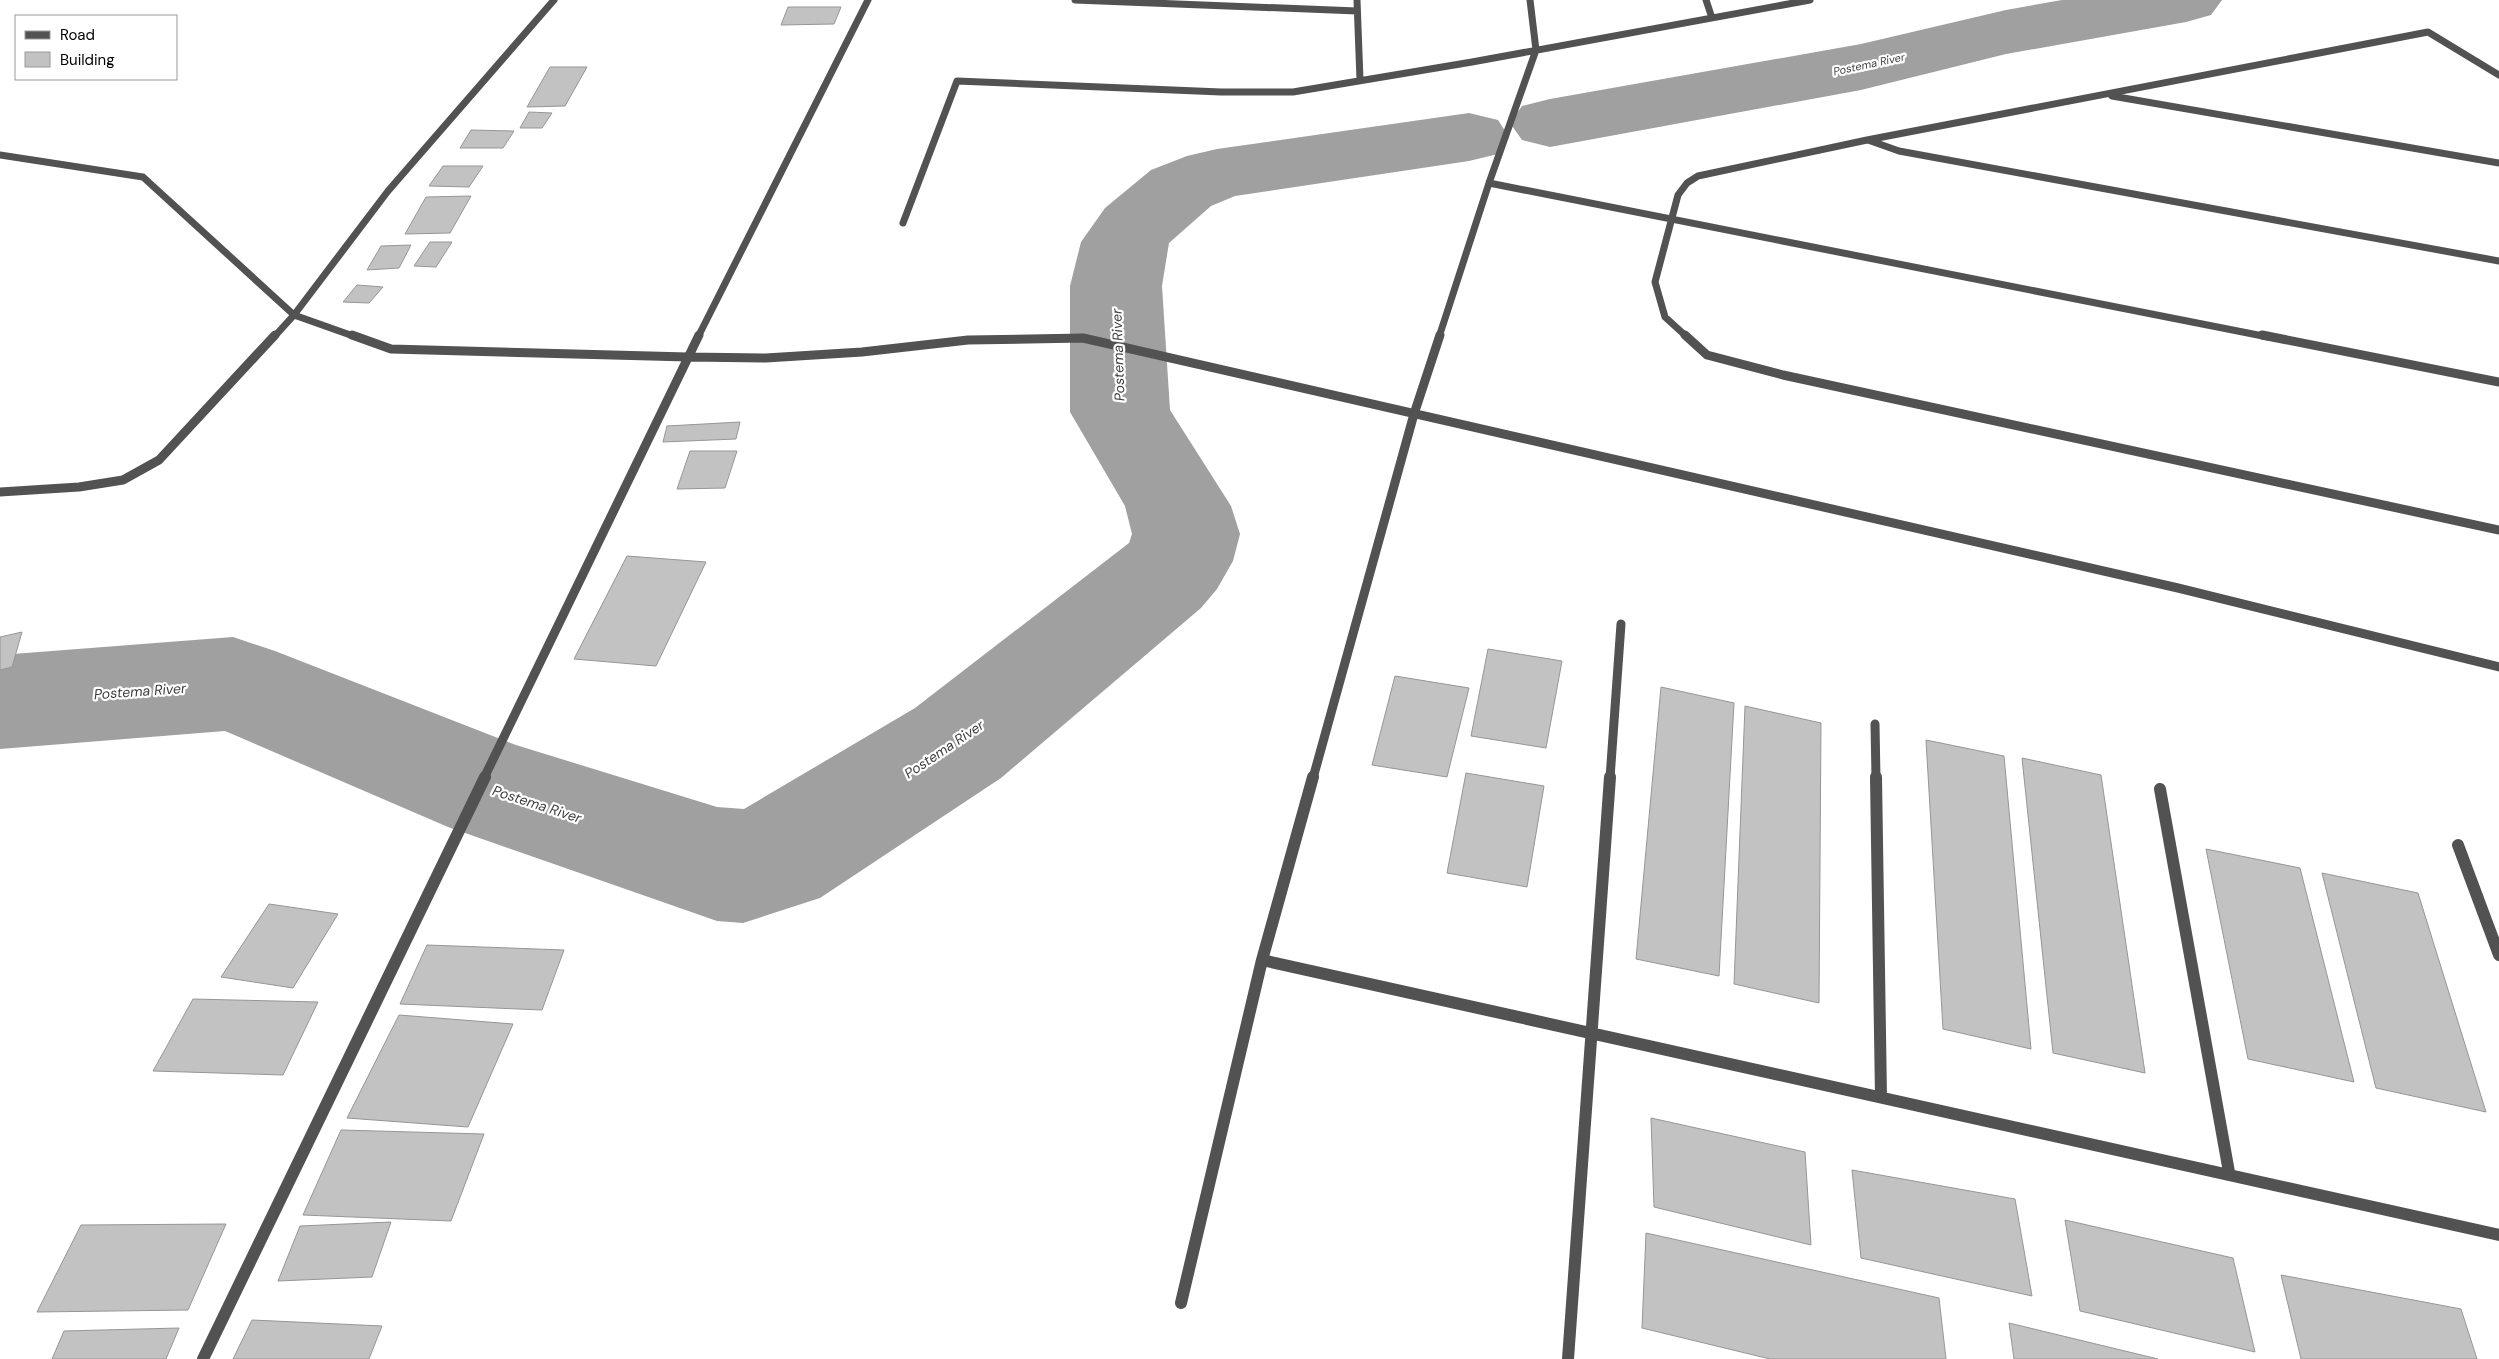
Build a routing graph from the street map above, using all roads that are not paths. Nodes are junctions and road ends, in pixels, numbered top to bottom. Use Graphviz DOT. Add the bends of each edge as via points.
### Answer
graph roads {
  1 [pos="554,0"];
  2 [pos="868,0"];
  3 [pos="1075,0"];
  4 [pos="1357,0"];
  5 [pos="1530,0"];
  6 [pos="1706,0"];
  7 [pos="1810,0"];
  8 [pos="1357,11"];
  9 [pos="1712,18"];
  10 [pos="1536,50"];
  11 [pos="2499,75"];
  12 [pos="1360,80"];
  13 [pos="2106,95"];
  14 [pos="1867,140"];
  15 [pos="0,155"];
  16 [pos="2499,163"];
  17 [pos="1489,183"];
  18 [pos="1672,220"];
  19 [pos="903,223"];
  20 [pos="2499,262"];
  21 [pos="294,315"];
  22 [pos="688,357"];
  23 [pos="2499,382"];
  24 [pos="1414,414"];
  25 [pos="0,492"];
  26 [pos="2499,530"];
  27 [pos="1621,624"];
  28 [pos="2499,667"];
  29 [pos="1875,724"];
  30 [pos="2160,789"];
  31 [pos="2458,845"];
  32 [pos="2499,955"];
  33 [pos="1262,960"];
  34 [pos="1591,1035"];
  35 [pos="1881,1097"];
  36 [pos="2229,1172"];
  37 [pos="2499,1235"];
  38 [pos="1181,1303"];
  39 [pos="203,1359"];
  40 [pos="1568,1359"];
  1 -- 21 [label="street" via="388,191"];
  2 -- 22 [label="street"];
  3 -- 8 [label="street"];
  4 -- 8 [label="street"];
  5 -- 10 [label="street"];
  6 -- 9 [label="street"];
  7 -- 9 [label="street"];
  8 -- 12 [label="street"];
  9 -- 10 [label="street"];
  10 -- 12 [label="street"];
  10 -- 17 [label="street"];
  11 -- 13 [label="street" via="2428,32"];
  12 -- 19 [label="street" via="1293,92 957,81"];
  13 -- 14 [label="street"];
  13 -- 16 [label="street"];
  14 -- 18 [label="street" via="1698,176 1686,183 1678,195"];
  14 -- 20 [label="street" via="1900,151"];
  15 -- 21 [label="street" via="143,177"];
  17 -- 18 [label="street"];
  17 -- 24 [label="street"];
  18 -- 23 [label="street"];
  18 -- 26 [label="street" via="1655,282 1665,317 1707,355 1783,375"];
  21 -- 22 [label="street" via="391,349"];
  21 -- 25 [label="street" via="159,460 140,472 123,480 78,487"];
  22 -- 24 [label="street" via="766,358 862,352 968,340 1084,338"];
  22 -- 39 [label="street"];
  24 -- 28 [label="street" via="2168,586"];
  24 -- 33 [label="street"];
  27 -- 34 [label="street"];
  29 -- 35 [label="street"];
  30 -- 36 [label="street"];
  31 -- 32 [label="street"];
  33 -- 34 [label="street"];
  33 -- 38 [label="street"];
  34 -- 35 [label="street"];
  34 -- 40 [label="street"];
  35 -- 36 [label="street"];
  36 -- 37 [label="street"];
}
